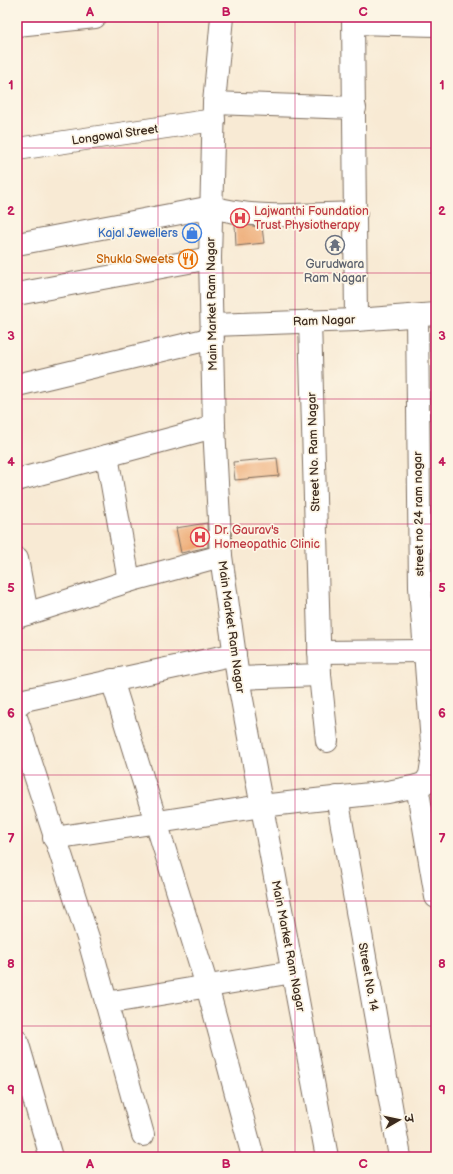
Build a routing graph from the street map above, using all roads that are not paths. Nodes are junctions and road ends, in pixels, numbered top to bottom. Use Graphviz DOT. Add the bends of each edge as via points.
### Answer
graph roads {
  1 [pos="93,17"];
  2 [pos="222,17"];
  3 [pos="353,20"];
  4 [pos="17,25"];
  5 [pos="436,25"];
  6 [pos="355,108"];
  7 [pos="214,112"];
  8 [pos="17,149"];
  9 [pos="212,207"];
  10 [pos="356,213"];
  11 [pos="17,244"];
  12 [pos="210,258"];
  13 [pos="17,294"];
  14 [pos="426,315"];
  15 [pos="356,320"];
  16 [pos="310,321"];
  17 [pos="213,332"];
  18 [pos="17,385"];
  19 [pos="214,427"];
  20 [pos="107,456"];
  21 [pos="17,480"];
  22 [pos="221,556"];
  23 [pos="17,559"];
  24 [pos="129,581"];
  25 [pos="22,615"];
  26 [pos="424,651"];
  27 [pos="319,652"];
  28 [pos="234,654"];
  29 [pos="320,675"];
  30 [pos="238,678"];
  31 [pos="112,680"];
  32 [pos="17,706"];
  33 [pos="17,720"];
  34 [pos="327,741"];
  35 [pos="434,742"];
  36 [pos="417,786"];
  37 [pos="337,798"];
  38 [pos="261,806"];
  39 [pos="157,822"];
  40 [pos="54,838"];
  41 [pos="436,897"];
  42 [pos="293,972"];
  43 [pos="207,986"];
  44 [pos="106,1003"];
  45 [pos="17,1041"];
  46 [pos="144,1135"];
  47 [pos="252,1153"];
  48 [pos="51,1157"];
  49 [pos="327,1157"];
  50 [pos="400,1157"];
  1 -- 4 [label="street"];
  2 -- 7 [label="street, Main Market Ram Nagar"];
  3 -- 5 [label="street"];
  3 -- 6 [label="street"];
  6 -- 7 [label="street, Longowal Street"];
  6 -- 10 [label="street"];
  7 -- 8 [label="street, Longowal Street"];
  7 -- 9 [label="street, Main Market Ram Nagar"];
  9 -- 10 [label="street" via="254,215"];
  9 -- 11 [label="street"];
  9 -- 12 [label="street, Main Market Ram Nagar"];
  10 -- 15 [label="street"];
  12 -- 13 [label="street"];
  12 -- 17 [label="street, Main Market Ram Nagar"];
  14 -- 15 [label="street, Ram Nagar"];
  14 -- 26 [label="street, street no 24 ram nagar" via="420,587"];
  15 -- 16 [label="street, Ram Nagar"];
  16 -- 17 [label="street, Ram Nagar"];
  16 -- 27 [label="street, Street No. Ram Nagar"];
  17 -- 18 [label="street, Ram Nagar"];
  17 -- 19 [label="street, Main Market Ram Nagar"];
  19 -- 20 [label="street"];
  19 -- 22 [label="street, Main Market Ram Nagar"];
  20 -- 21 [label="street"];
  20 -- 24 [label="street"];
  22 -- 24 [label="street"];
  22 -- 28 [label="street, Main Market Ram Nagar"];
  23 -- 25 [label="street"];
  24 -- 25 [label="street"];
  26 -- 27 [label="street"];
  26 -- 35 [label="street, street no 24 ram nagar"];
  27 -- 29 [label="street, Street No. Ram Nagar"];
  28 -- 30 [label="street, Main Market Ram Nagar"];
  28 -- 31 [label="street"];
  29 -- 30 [label="street"];
  29 -- 34 [label="street, Street No. Ram Nagar"];
  30 -- 38 [label="street, Main Market Ram Nagar"];
  31 -- 32 [label="street" via="24,700"];
  31 -- 39 [label="street"];
  33 -- 40 [label="street"];
  35 -- 36 [label="street, street no 24 ram nagar" via="430,775 425,783"];
  36 -- 37 [label="street"];
  36 -- 41 [label="street"];
  37 -- 38 [label="street"];
  37 -- 50 [label="street, Street No. 14"];
  38 -- 39 [label="street"];
  38 -- 42 [label="street, Main Market Ram Nagar"];
  39 -- 40 [label="street"];
  39 -- 43 [label="street"];
  40 -- 44 [label="street" via="90,944"];
  42 -- 43 [label="street"];
  42 -- 49 [label="street, Main Market Ram Nagar"];
  43 -- 44 [label="street"];
  43 -- 47 [label="street"];
  44 -- 46 [label="street"];
  45 -- 48 [label="street"];
}
